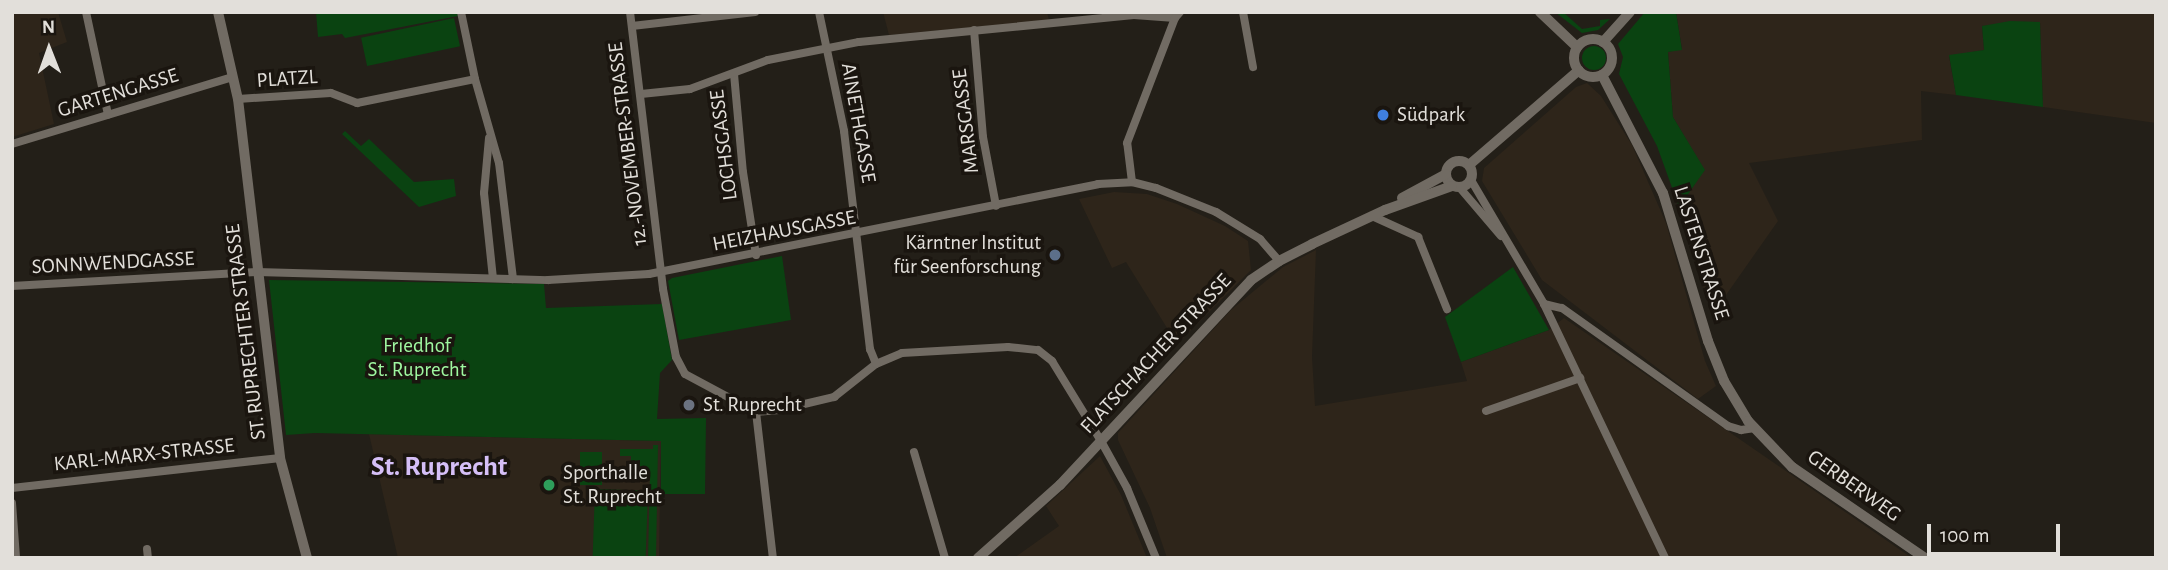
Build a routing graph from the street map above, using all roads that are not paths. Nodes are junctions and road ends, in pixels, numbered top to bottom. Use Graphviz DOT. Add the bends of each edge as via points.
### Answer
graph roads {
  1 [pos="86,12"];
  2 [pos="218,12"];
  3 [pos="461,12"];
  4 [pos="630,12"];
  5 [pos="755,12"];
  6 [pos="819,12"];
  7 [pos="1054,12"];
  8 [pos="1243,12"];
  9 [pos="1540,12"];
  10 [pos="1630,12"];
  11 [pos="1178,15"];
  12 [pos="1057,23"];
  13 [pos="632,26"];
  14 [pos="974,30"];
  15 [pos="1603,42"];
  16 [pos="1577,47"];
  17 [pos="827,49"];
  18 [pos="1253,67"];
  19 [pos="1578,70"];
  20 [pos="734,74"];
  21 [pos="1602,75"];
  22 [pos="233,76"];
  23 [pos="475,79"];
  24 [pos="640,94"];
  25 [pos="238,99"];
  26 [pos="108,115"];
  27 [pos="489,135"];
  28 [pos="12,144"];
  29 [pos="1469,165"];
  30 [pos="1446,174"];
  31 [pos="1471,180"];
  32 [pos="1132,182"];
  33 [pos="1456,187"];
  34 [pos="996,206"];
  35 [pos="1385,210"];
  36 [pos="1372,216"];
  37 [pos="859,234"];
  38 [pos="1504,238"];
  39 [pos="756,255"];
  40 [pos="1279,261"];
  41 [pos="257,272"];
  42 [pos="661,273"];
  43 [pos="493,278"];
  44 [pos="513,279"];
  45 [pos="12,286"];
  46 [pos="1544,304"];
  47 [pos="1447,309"];
  48 [pos="876,365"];
  49 [pos="1580,378"];
  50 [pos="1486,411"];
  51 [pos="755,412"];
  52 [pos="1755,428"];
  53 [pos="1765,440"];
  54 [pos="1101,441"];
  55 [pos="914,452"];
  56 [pos="281,458"];
  57 [pos="12,488"];
  58 [pos="12,503"];
  59 [pos="16,558"];
  60 [pos="307,558"];
  61 [pos="773,558"];
  62 [pos="945,558"];
  63 [pos="978,558"];
  64 [pos="1156,558"];
  65 [pos="1665,558"];
  66 [pos="1925,558"];
  1 -- 26 [label="street"];
  2 -- 22 [label="street, ST. RUPRECHTER STRASSE"];
  3 -- 23 [label="street"];
  4 -- 13 [label="street, 12.-NOVEMBER-STRASSE"];
  5 -- 13 [label="street"];
  6 -- 17 [label="street, AINETHGASSE"];
  7 -- 12 [label="street"];
  8 -- 18 [label="street"];
  9 -- 16 [label="street"];
  10 -- 15 [label="street"];
  11 -- 12 [label="street"];
  11 -- 32 [label="street" via="1127,143"];
  12 -- 14 [label="street"];
  13 -- 24 [label="street, 12.-NOVEMBER-STRASSE"];
  14 -- 17 [label="street"];
  14 -- 34 [label="street, MARSGASSE" via="983,136"];
  15 -- 16 [label="street" via="1594,39"];
  15 -- 21 [label="street" via="1612,59"];
  16 -- 19 [label="street"];
  17 -- 20 [label="street" via="768,61"];
  17 -- 37 [label="street, AINETHGASSE"];
  19 -- 21 [label="street" via="1586,76"];
  19 -- 29 [label="street"];
  20 -- 24 [label="street" via="690,89"];
  20 -- 39 [label="street, LOCHSGASSE"];
  21 -- 52 [label="street, LASTENSTRASSE" via="1663,193 1724,381"];
  22 -- 25 [label="street, ST. RUPRECHTER STRASSE"];
  22 -- 26 [label="street, GARTENGASSE"];
  23 -- 25 [label="street, PLATZL" via="356,103 338,93"];
  23 -- 27 [label="street"];
  24 -- 42 [label="street, 12.-NOVEMBER-STRASSE"];
  25 -- 41 [label="street, ST. RUPRECHTER STRASSE"];
  26 -- 28 [label="street, GARTENGASSE"];
  27 -- 43 [label="street" via="484,192"];
  27 -- 44 [label="street" via="501,171"];
  29 -- 30 [label="street" via="1451,163"];
  29 -- 31 [label="street"];
  30 -- 33 [label="street"];
  30 -- 35 [label="street, FLATSCHACHER STRASSE"];
  31 -- 33 [label="street"];
  31 -- 38 [label="street"];
  32 -- 34 [label="street, HEIZHAUSGASSE" via="1098,184"];
  32 -- 40 [label="street, HEIZHAUSGASSE" via="1216,212 1260,239"];
  33 -- 35 [label="street, FLATSCHACHER STRASSE"];
  33 -- 38 [label="street"];
  34 -- 37 [label="street, HEIZHAUSGASSE"];
  35 -- 36 [label="street, FLATSCHACHER STRASSE"];
  36 -- 40 [label="street, FLATSCHACHER STRASSE"];
  36 -- 47 [label="street" via="1418,237"];
  37 -- 39 [label="street, HEIZHAUSGASSE"];
  37 -- 48 [label="street, AINETHGASSE" via="870,349"];
  38 -- 46 [label="street"];
  39 -- 42 [label="street, HEIZHAUSGASSE"];
  40 -- 54 [label="street, FLATSCHACHER STRASSE" via="1251,280"];
  41 -- 43 [label="street, HEIZHAUSGASSE"];
  41 -- 45 [label="street, SONNWENDGASSE"];
  41 -- 56 [label="street, ST. RUPRECHTER STRASSE"];
  42 -- 44 [label="street, HEIZHAUSGASSE"];
  42 -- 51 [label="street, 12.-NOVEMBER-STRASSE" via="676,357 685,374"];
  43 -- 44 [label="street, HEIZHAUSGASSE"];
  46 -- 49 [label="street"];
  46 -- 52 [label="street" via="1562,308 1728,426"];
  48 -- 51 [label="street" via="834,397"];
  48 -- 54 [label="street" via="914,351 1038,350 1052,361"];
  49 -- 50 [label="street"];
  49 -- 65 [label="street"];
  51 -- 61 [label="street"];
  52 -- 53 [label="street, LASTENSTRASSE"];
  53 -- 66 [label="street, GERBERWEG" via="1822,490"];
  54 -- 63 [label="street, FLATSCHACHER STRASSE" via="1030,514"];
  54 -- 64 [label="street" via="1127,488"];
  55 -- 62 [label="street"];
  56 -- 57 [label="street, KARL-MARX-STRASSE"];
  56 -- 60 [label="street, ST. RUPRECHTER STRASSE"];
  58 -- 59 [label="street"];
}
